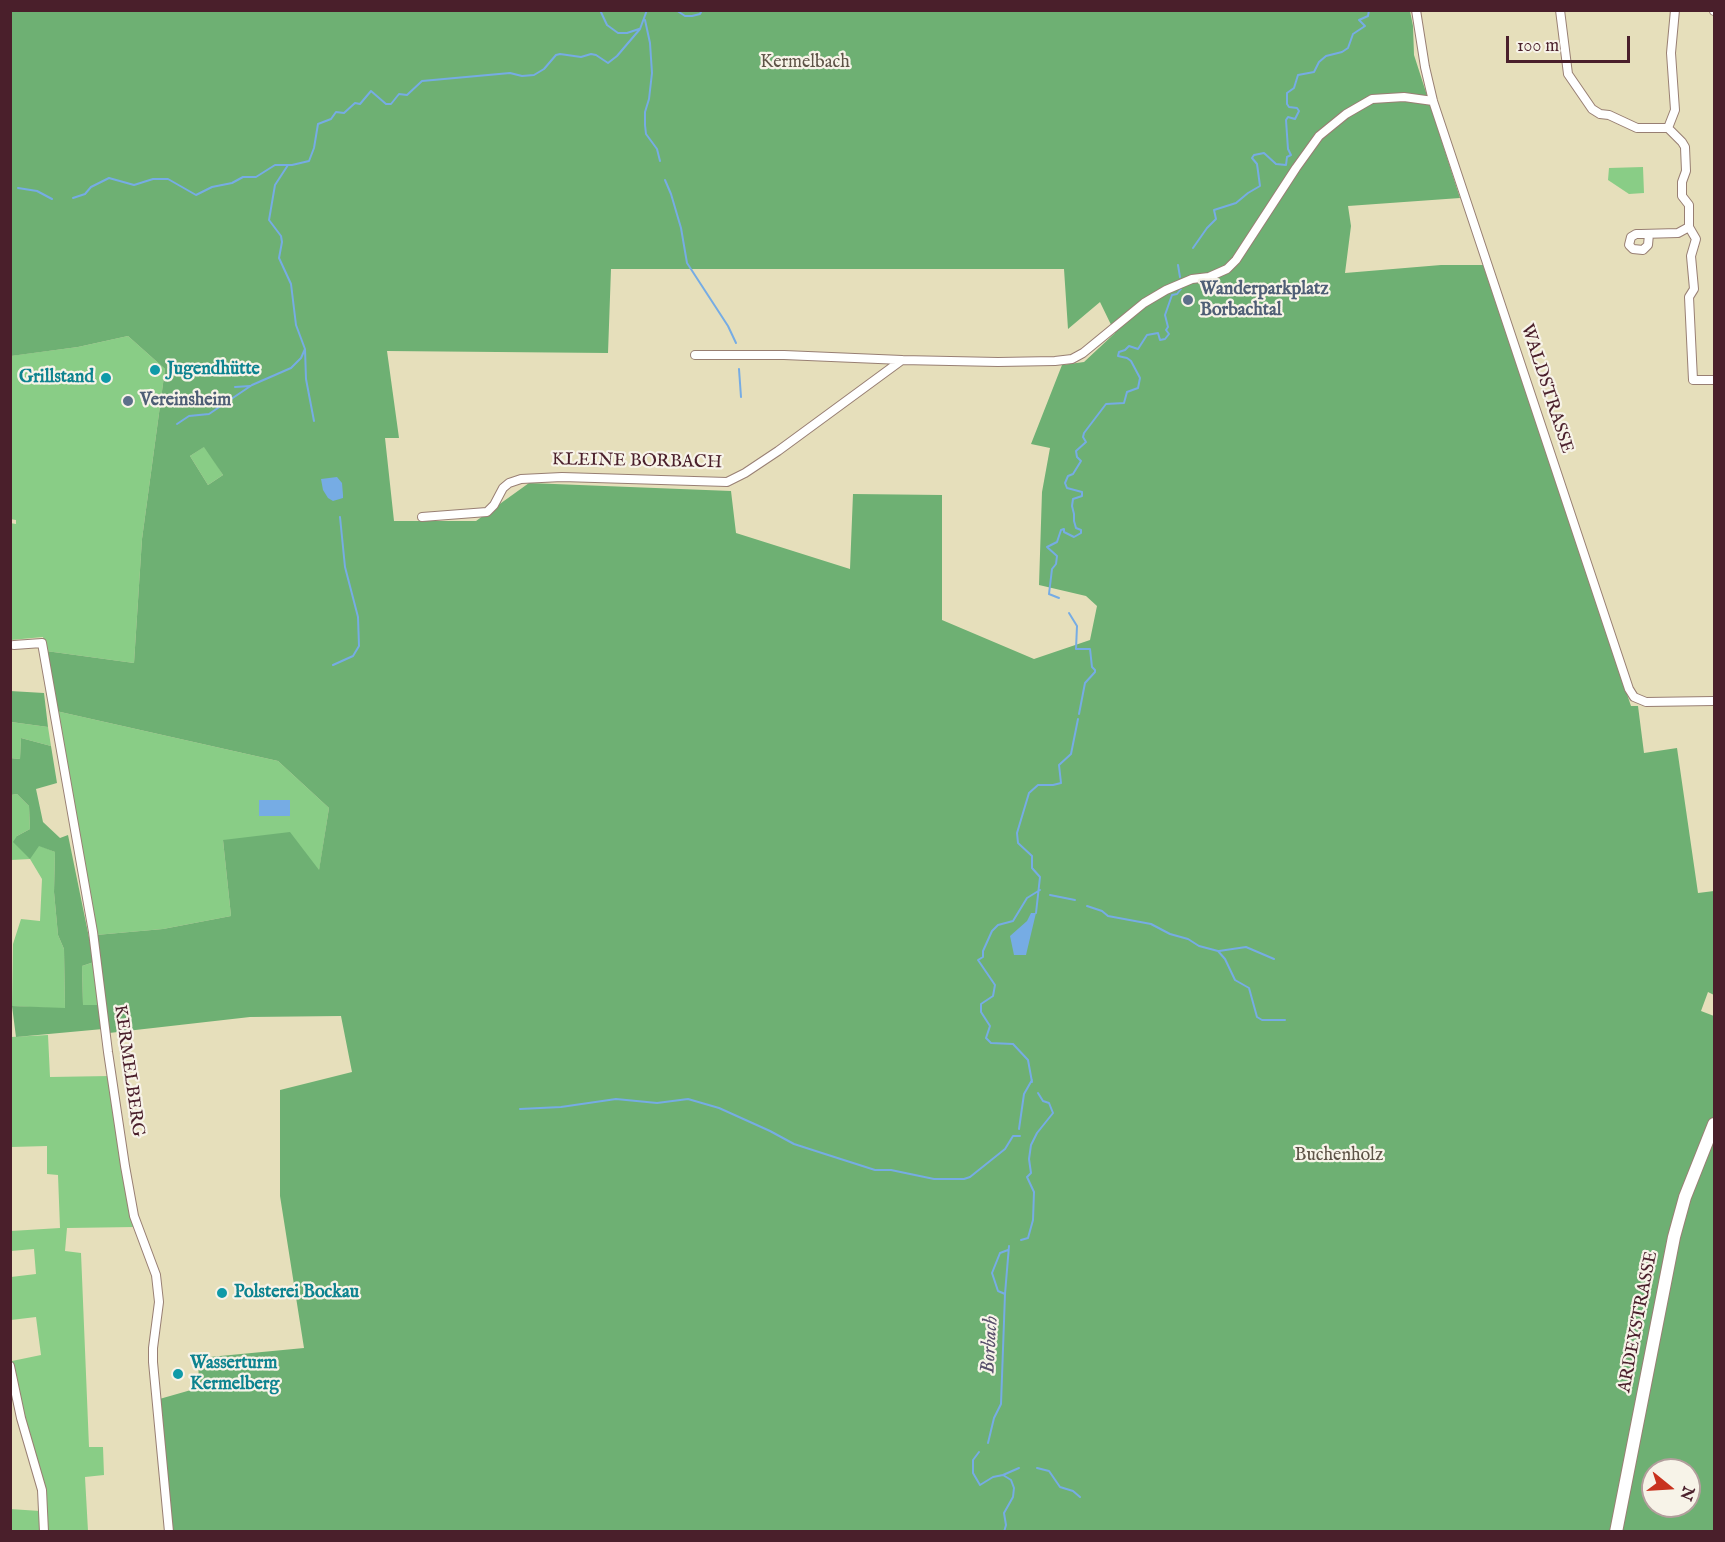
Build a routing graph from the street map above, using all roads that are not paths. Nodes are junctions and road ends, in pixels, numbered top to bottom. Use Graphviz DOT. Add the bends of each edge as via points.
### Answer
graph roads {
  1 [pos="1416,10"];
  2 [pos="1560,10"];
  3 [pos="1675,10"];
  4 [pos="1433,101"];
  5 [pos="1668,128"];
  6 [pos="1689,227"];
  7 [pos="1648,234"];
  8 [pos="695,355"];
  9 [pos="903,360"];
  10 [pos="1714,380"];
  11 [pos="422,517"];
  12 [pos="14,645"];
  13 [pos="1714,701"];
  14 [pos="1714,1124"];
  15 [pos="10,1366"];
  16 [pos="44,1532"];
  17 [pos="169,1532"];
  18 [pos="1616,1532"];
  1 -- 4 [label="street, WALDSTRASSE"];
  2 -- 5 [label="street" via="1568,74 1592,110 1637,128"];
  3 -- 5 [label="street" via="1671,53 1675,110"];
  4 -- 9 [label="street" via="1404,97 1372,99 1346,114 1319,136 1227,269 1166,290 1072,359"];
  4 -- 13 [label="street, WALDSTRASSE" via="1629,689 1634,698 1646,702"];
  5 -- 6 [label="street" via="1685,147 1682,196 1689,205"];
  6 -- 7 [label="street" via="1678,233"];
  6 -- 10 [label="street" via="1696,239 1691,256 1694,289 1689,297 1693,380"];
  8 -- 9 [label="street"];
  9 -- 11 [label="street, KLEINE BORBACH" via="778,451 727,482 522,479 503,488 487,512"];
  12 -- 17 [label="street, KERMELBERG" via="42,643 93,932 132,1206 156,1275 159,1302 153,1362"];
  14 -- 18 [label="main road, ARDEYSTRASSE" via="1674,1237"];
  15 -- 16 [label="street" via="42,1490"];
}
